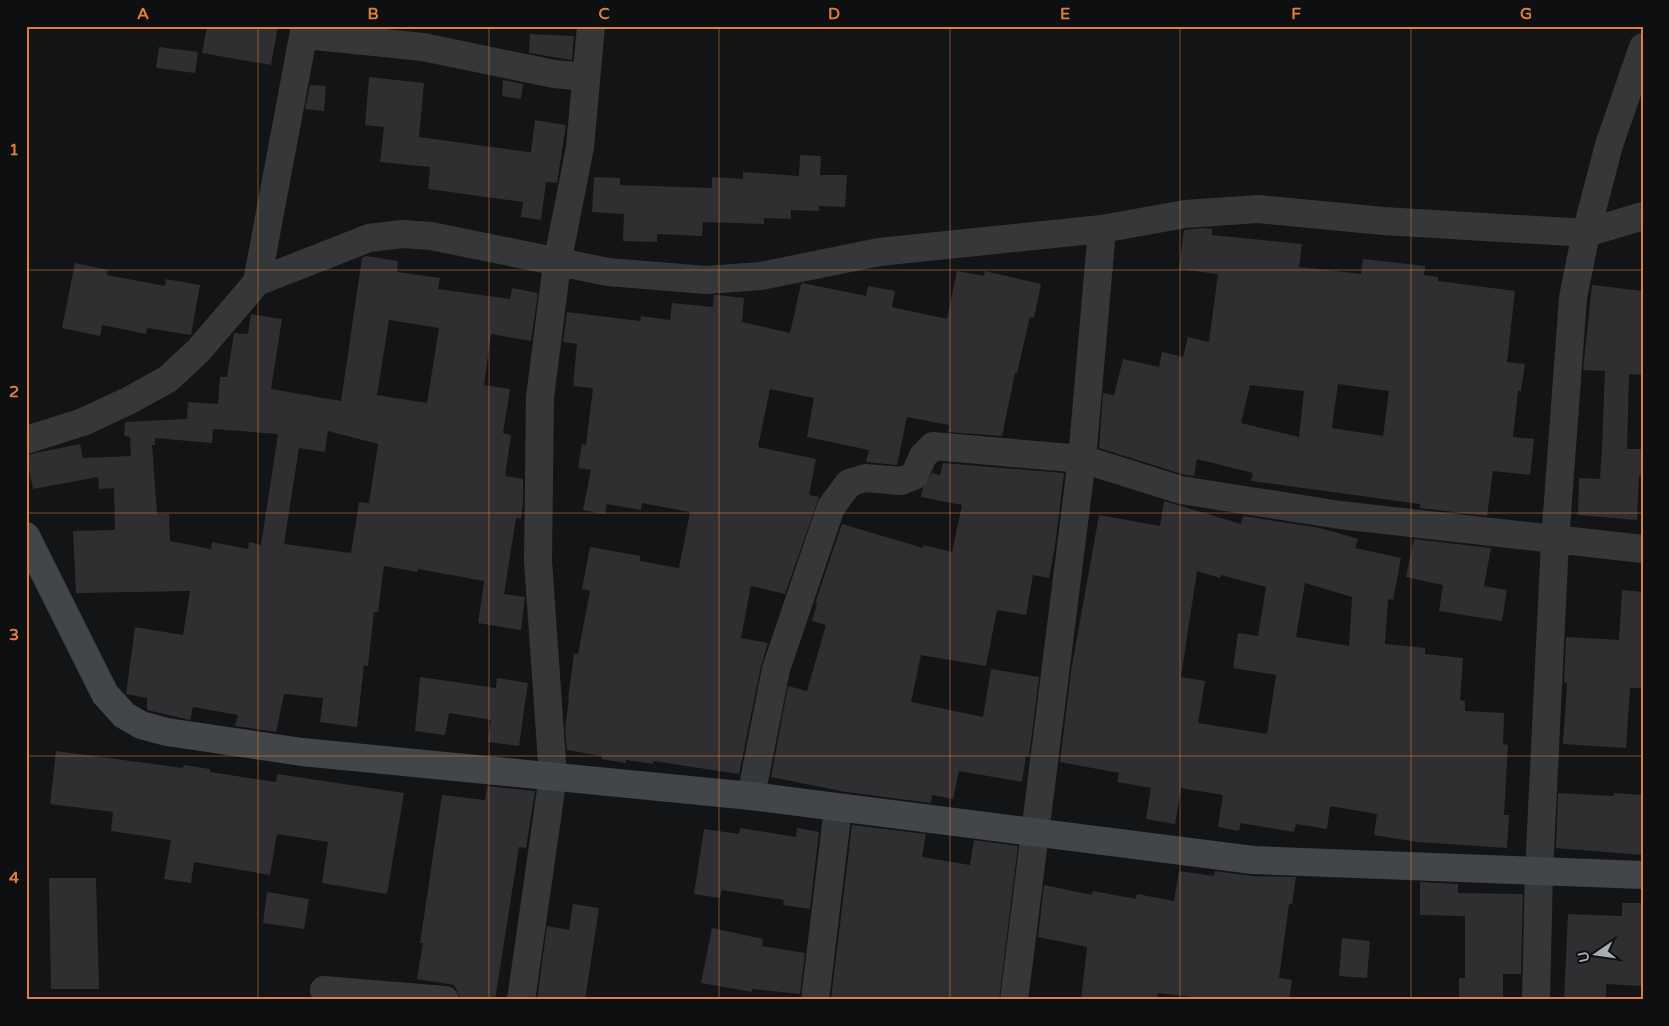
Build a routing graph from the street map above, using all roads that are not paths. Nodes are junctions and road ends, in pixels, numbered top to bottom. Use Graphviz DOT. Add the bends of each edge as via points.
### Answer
graph roads {
  1 [pos="591,26"];
  2 [pos="305,31"];
  3 [pos="1643,47"];
  4 [pos="586,77"];
  5 [pos="1643,216"];
  6 [pos="1102,230"];
  7 [pos="1586,233"];
  8 [pos="557,264"];
  9 [pos="257,282"];
  10 [pos="26,440"];
  11 [pos="1082,460"];
  12 [pos="26,536"];
  13 [pos="1554,541"];
  14 [pos="1643,549"];
  15 [pos="553,776"];
  16 [pos="751,796"];
  17 [pos="838,808"];
  18 [pos="1035,831"];
  19 [pos="1539,872"];
  20 [pos="1643,875"];
  21 [pos="324,990"];
  22 [pos="445,1000"];
  23 [pos="521,1000"];
  24 [pos="815,1000"];
  25 [pos="1014,1000"];
  26 [pos="1536,1000"];
  1 -- 4 [label="street"];
  2 -- 4 [label="street"];
  2 -- 9 [label="street"];
  3 -- 7 [label="street" via="1609,144"];
  4 -- 8 [label="street" via="580,147"];
  5 -- 7 [label="street"];
  6 -- 7 [label="street" via="1185,214 1258,209 1383,221"];
  6 -- 8 [label="street" via="878,252 761,276 706,280 608,272"];
  6 -- 11 [label="street"];
  7 -- 13 [label="street" via="1573,298"];
  8 -- 9 [label="street" via="431,236 402,234 369,238"];
  8 -- 15 [label="street" via="540,397 538,561"];
  9 -- 10 [label="street" via="168,379 83,422"];
  11 -- 13 [label="street" via="1181,490 1340,515"];
  11 -- 16 [label="street" via="933,446 923,456 914,476 901,481 865,478 849,483 832,507 776,669"];
  11 -- 18 [label="street"];
  12 -- 15 [label="street" via="105,694 124,715 141,725 302,752"];
  13 -- 14 [label="street"];
  13 -- 19 [label="street"];
  15 -- 16 [label="street"];
  15 -- 23 [label="street"];
  16 -- 17 [label="street"];
  17 -- 18 [label="street"];
  17 -- 24 [label="street"];
  18 -- 19 [label="street" via="1253,860"];
  18 -- 25 [label="street"];
  19 -- 20 [label="street"];
  19 -- 26 [label="street"];
  21 -- 22 [label="street"];
}
